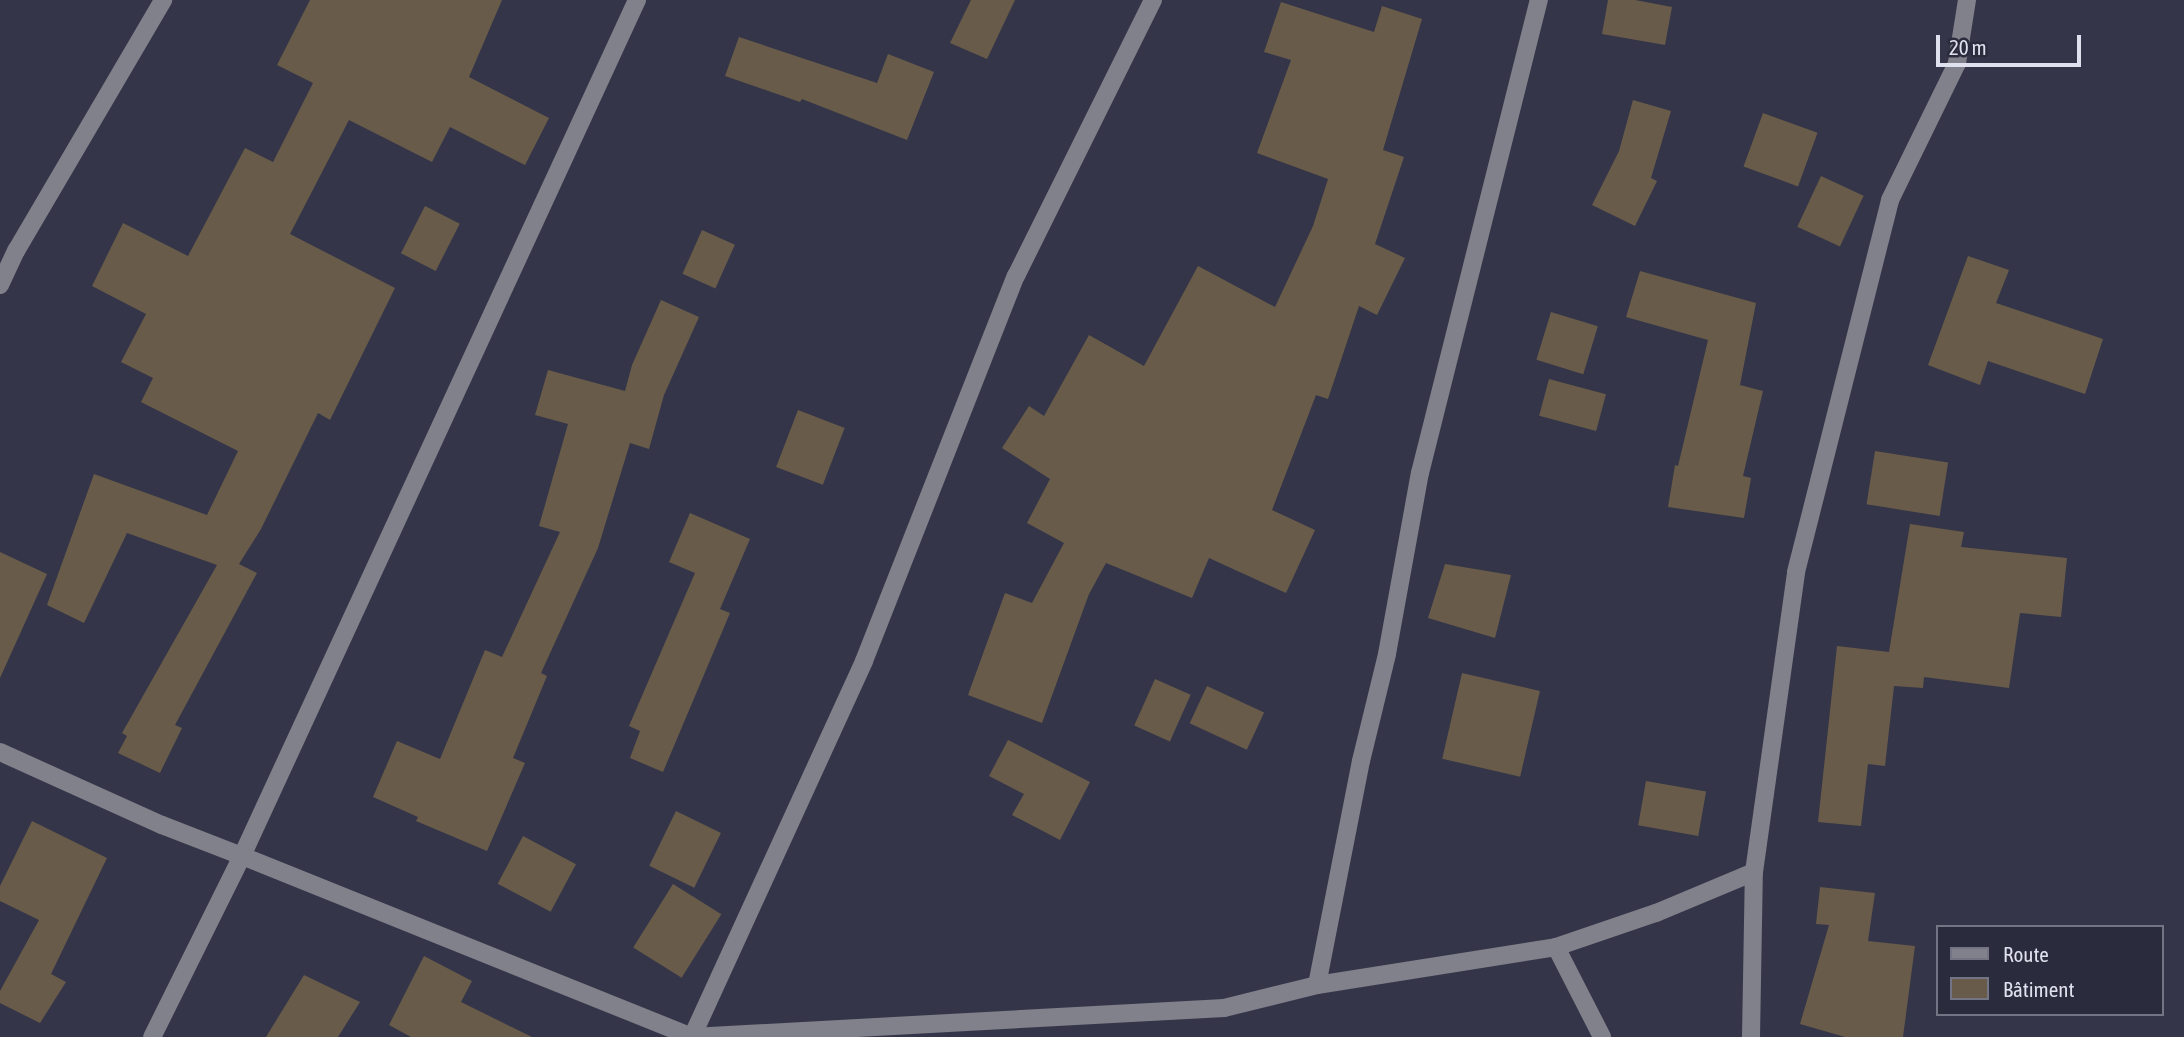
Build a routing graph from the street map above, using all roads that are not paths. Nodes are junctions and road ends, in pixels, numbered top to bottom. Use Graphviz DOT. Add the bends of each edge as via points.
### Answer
graph roads {
  1 [pos="163,0"];
  2 [pos="637,0"];
  3 [pos="1153,0"];
  4 [pos="1539,0"];
  5 [pos="1967,0"];
  6 [pos="0,285"];
  7 [pos="0,752"];
  8 [pos="242,856"];
  9 [pos="1754,872"];
  10 [pos="1556,947"];
  11 [pos="1317,985"];
  12 [pos="152,1037"];
  13 [pos="693,1037"];
  14 [pos="1602,1037"];
  15 [pos="1751,1037"];
  1 -- 6 [label="street"];
  2 -- 8 [label="street"];
  3 -- 13 [label="street" via="1016,276 864,661"];
  4 -- 11 [label="street" via="1420,473"];
  5 -- 9 [label="street" via="1957,63 1890,200 1796,572"];
  7 -- 8 [label="street"];
  8 -- 12 [label="street"];
  8 -- 13 [label="street"];
  9 -- 10 [label="street" via="1656,913"];
  9 -- 15 [label="street"];
  10 -- 11 [label="street"];
  10 -- 14 [label="street"];
  11 -- 13 [label="street" via="1224,1008"];
}
